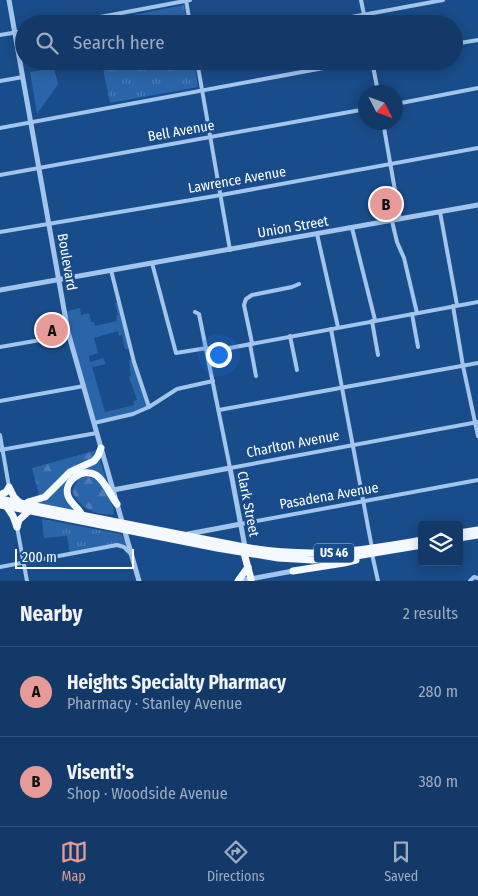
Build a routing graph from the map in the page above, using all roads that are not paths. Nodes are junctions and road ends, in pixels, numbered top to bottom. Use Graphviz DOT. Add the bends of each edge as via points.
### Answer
graph roads {
  1 [pos="9,0"];
  2 [pos="188,0"];
  3 [pos="361,0"];
  4 [pos="444,0"];
  5 [pos="110,15"];
  6 [pos="189,15"];
  7 [pos="364,15"];
  8 [pos="15,32"];
  9 [pos="0,35"];
  10 [pos="478,40"];
  11 [pos="463,42"];
  12 [pos="22,70"];
  13 [pos="199,70"];
  14 [pos="312,70"];
  15 [pos="374,70"];
  16 [pos="23,76"];
  17 [pos="0,81"];
  18 [pos="377,85"];
  19 [pos="478,88"];
  20 [pos="202,90"];
  21 [pos="403,103"];
  22 [pos="358,110"];
  23 [pos="31,122"];
  24 [pos="0,128"];
  25 [pos="384,130"];
  26 [pos="210,137"];
  27 [pos="478,148"];
  28 [pos="390,164"];
  29 [pos="39,168"];
  30 [pos="0,175"];
  31 [pos="221,195"];
  32 [pos="478,205"];
  33 [pos="440,212"];
  34 [pos="400,219"];
  35 [pos="392,221"];
  36 [pos="48,223"];
  37 [pos="352,228"];
  38 [pos="0,232"];
  39 [pos="318,234"];
  40 [pos="230,250"];
  41 [pos="152,263"];
  42 [pos="112,270"];
  43 [pos="58,280"];
  44 [pos="299,284"];
  45 [pos="0,290"];
  46 [pos="478,302"];
  47 [pos="455,306"];
  48 [pos="195,312"];
  49 [pos="415,313"];
  50 [pos="374,321"];
  51 [pos="338,328"];
  52 [pos="331,329"];
  53 [pos="69,335"];
  54 [pos="290,336"];
  55 [pos="251,344"];
  56 [pos="0,347"];
  57 [pos="418,347"];
  58 [pos="207,350"];
  59 [pos="378,355"];
  60 [pos="478,363"];
  61 [pos="463,366"];
  62 [pos="297,370"];
  63 [pos="256,376"];
  64 [pos="213,381"];
  65 [pos="84,386"];
  66 [pos="341,388"];
  67 [pos="0,401"];
  68 [pos="148,407"];
  69 [pos="219,410"];
  70 [pos="477,422"];
  71 [pos="94,423"];
  72 [pos="97,433"];
  73 [pos="0,436"];
  74 [pos="478,436"];
  75 [pos="352,444"];
  76 [pos="101,448"];
  77 [pos="1,450"];
  78 [pos="230,468"];
  79 [pos="478,480"];
  80 [pos="9,487"];
  81 [pos="113,490"];
  82 [pos="0,497"];
  83 [pos="364,501"];
  84 [pos="21,503"];
  85 [pos="117,504"];
  86 [pos="4,506"];
  87 [pos="28,511"];
  88 [pos="82,515"];
  89 [pos="111,524"];
  90 [pos="241,524"];
  91 [pos="17,527"];
  92 [pos="141,530"];
  93 [pos="478,530"];
  94 [pos="463,532"];
  95 [pos="126,535"];
  96 [pos="185,535"];
  97 [pos="478,535"];
  98 [pos="463,537"];
  99 [pos="418,541"];
  100 [pos="117,545"];
  101 [pos="418,546"];
  102 [pos="245,550"];
  103 [pos="372,552"];
  104 [pos="131,554"];
  105 [pos="24,562"];
  106 [pos="0,567"];
  107 [pos="248,567"];
  108 [pos="293,571"];
  109 [pos="478,578"];
  110 [pos="251,579"];
  111 [pos="27,581"];
  112 [pos="139,581"];
  113 [pos="238,581"];
  114 [pos="378,581"];
  115 [pos="470,581"];
  1 -- 8 [label="street, Boulevard"];
  2 -- 5 [label="street"];
  2 -- 6 [label="street"];
  3 -- 7 [label="street"];
  4 -- 7 [label="street"];
  8 -- 9 [label="street"];
  10 -- 11 [label="street"];
  12 -- 16 [label="street, Boulevard"];
  13 -- 20 [label="street"];
  14 -- 20 [label="street"];
  15 -- 18 [label="street"];
  16 -- 17 [label="street"];
  16 -- 23 [label="street, Boulevard"];
  19 -- 21 [label="street"];
  20 -- 23 [label="street"];
  20 -- 26 [label="street"];
  22 -- 26 [label="street, Bell Avenue"];
  23 -- 24 [label="street"];
  23 -- 29 [label="street, Boulevard"];
  25 -- 28 [label="street"];
  26 -- 29 [label="street, Bell Avenue"];
  26 -- 31 [label="street"];
  27 -- 28 [label="street, Lawrence Avenue"];
  28 -- 31 [label="street, Lawrence Avenue"];
  28 -- 34 [label="street"];
  29 -- 30 [label="street, Bell Avenue"];
  29 -- 36 [label="street, Boulevard"];
  31 -- 36 [label="street, Lawrence Avenue"];
  31 -- 40 [label="street"];
  32 -- 33 [label="street, Union Street"];
  33 -- 34 [label="street, Union Street"];
  33 -- 47 [label="street"];
  34 -- 35 [label="street, Union Street"];
  35 -- 37 [label="street, Union Street"];
  35 -- 49 [label="street" via="404,258"];
  36 -- 38 [label="street, Lawrence Avenue"];
  36 -- 43 [label="street, Boulevard"];
  37 -- 39 [label="street, Union Street"];
  37 -- 50 [label="street"];
  39 -- 40 [label="street, Union Street"];
  39 -- 51 [label="street"];
  40 -- 41 [label="street, Union Street"];
  41 -- 42 [label="street, Union Street"];
  41 -- 58 [label="street" via="176,353"];
  42 -- 43 [label="street, Union Street"];
  42 -- 68 [label="street" via="135,369"];
  43 -- 45 [label="street, Union Street"];
  43 -- 53 [label="street, Boulevard"];
  44 -- 55 [label="street" via="246,299 244,305"];
  46 -- 47 [label="street"];
  47 -- 49 [label="street"];
  47 -- 61 [label="street"];
  48 -- 58 [label="street, Clark Street" via="199,314"];
  49 -- 50 [label="street"];
  49 -- 57 [label="street"];
  50 -- 51 [label="street"];
  50 -- 59 [label="street"];
  51 -- 52 [label="street"];
  52 -- 54 [label="street"];
  52 -- 66 [label="street"];
  53 -- 56 [label="street"];
  53 -- 65 [label="street, Boulevard"];
  54 -- 55 [label="street"];
  54 -- 62 [label="street"];
  55 -- 58 [label="street"];
  55 -- 63 [label="street"];
  58 -- 64 [label="street, Clark Street"];
  60 -- 61 [label="street"];
  61 -- 66 [label="street"];
  61 -- 70 [label="street"];
  64 -- 68 [label="street" via="177,389"];
  64 -- 69 [label="street, Clark Street"];
  65 -- 67 [label="street"];
  65 -- 71 [label="street, Boulevard"];
  66 -- 69 [label="street"];
  66 -- 75 [label="street"];
  68 -- 71 [label="street"];
  69 -- 78 [label="street, Clark Street"];
  70 -- 74 [label="street"];
  70 -- 75 [label="street, Charlton Avenue"];
  71 -- 72 [label="street, Boulevard"];
  72 -- 76 [label="street, Boulevard"];
  72 -- 77 [label="street"];
  73 -- 77 [label="street"];
  75 -- 78 [label="street, Charlton Avenue"];
  75 -- 83 [label="street"];
  76 -- 81 [label="street, Boulevard"];
  76 -- 84 [label="highway" via="94,461 70,472 44,496"];
  77 -- 80 [label="street"];
  78 -- 81 [label="street, Charlton Avenue"];
  78 -- 90 [label="street, Clark Street"];
  79 -- 83 [label="street, Pasadena Avenue"];
  80 -- 82 [label="highway"];
  80 -- 84 [label="highway"];
  81 -- 85 [label="street, Boulevard"];
  82 -- 84 [label="highway, US 46"];
  83 -- 90 [label="street, Pasadena Avenue"];
  83 -- 103 [label="street"];
  84 -- 88 [label="highway, US 46"];
  85 -- 88 [label="highway" via="98,477 83,473 73,480 68,492 69,499"];
  85 -- 95 [label="street, Boulevard"];
  86 -- 87 [label="highway, US 46"];
  86 -- 91 [label="highway"];
  87 -- 89 [label="highway, US 46"];
  87 -- 91 [label="highway"];
  88 -- 89 [label="highway, US 46"];
  89 -- 92 [label="highway, US 46"];
  90 -- 96 [label="street, Pasadena Avenue"];
  90 -- 102 [label="street, Clark Street"];
  91 -- 105 [label="street"];
  92 -- 96 [label="highway, US 46"];
  92 -- 102 [label="highway, US 46"];
  93 -- 94 [label="highway"];
  95 -- 100 [label="street"];
  95 -- 104 [label="street, Boulevard"];
  96 -- 102 [label="highway, US 46"];
  97 -- 98 [label="highway"];
  99 -- 103 [label="highway, US 46"];
  100 -- 104 [label="street"];
  100 -- 105 [label="street"];
  101 -- 103 [label="highway, US 46"];
  102 -- 103 [label="highway, US 46" via="278,558 313,560"];
  102 -- 107 [label="highway"];
  103 -- 108 [label="highway" via="344,564"];
  103 -- 114 [label="street"];
  104 -- 112 [label="street, Boulevard"];
  105 -- 106 [label="street"];
  105 -- 111 [label="street"];
  107 -- 110 [label="highway"];
  107 -- 113 [label="highway"];
  108 -- 110 [label="street"];
  109 -- 115 [label="street"];
  110 -- 113 [label="street"];
}
